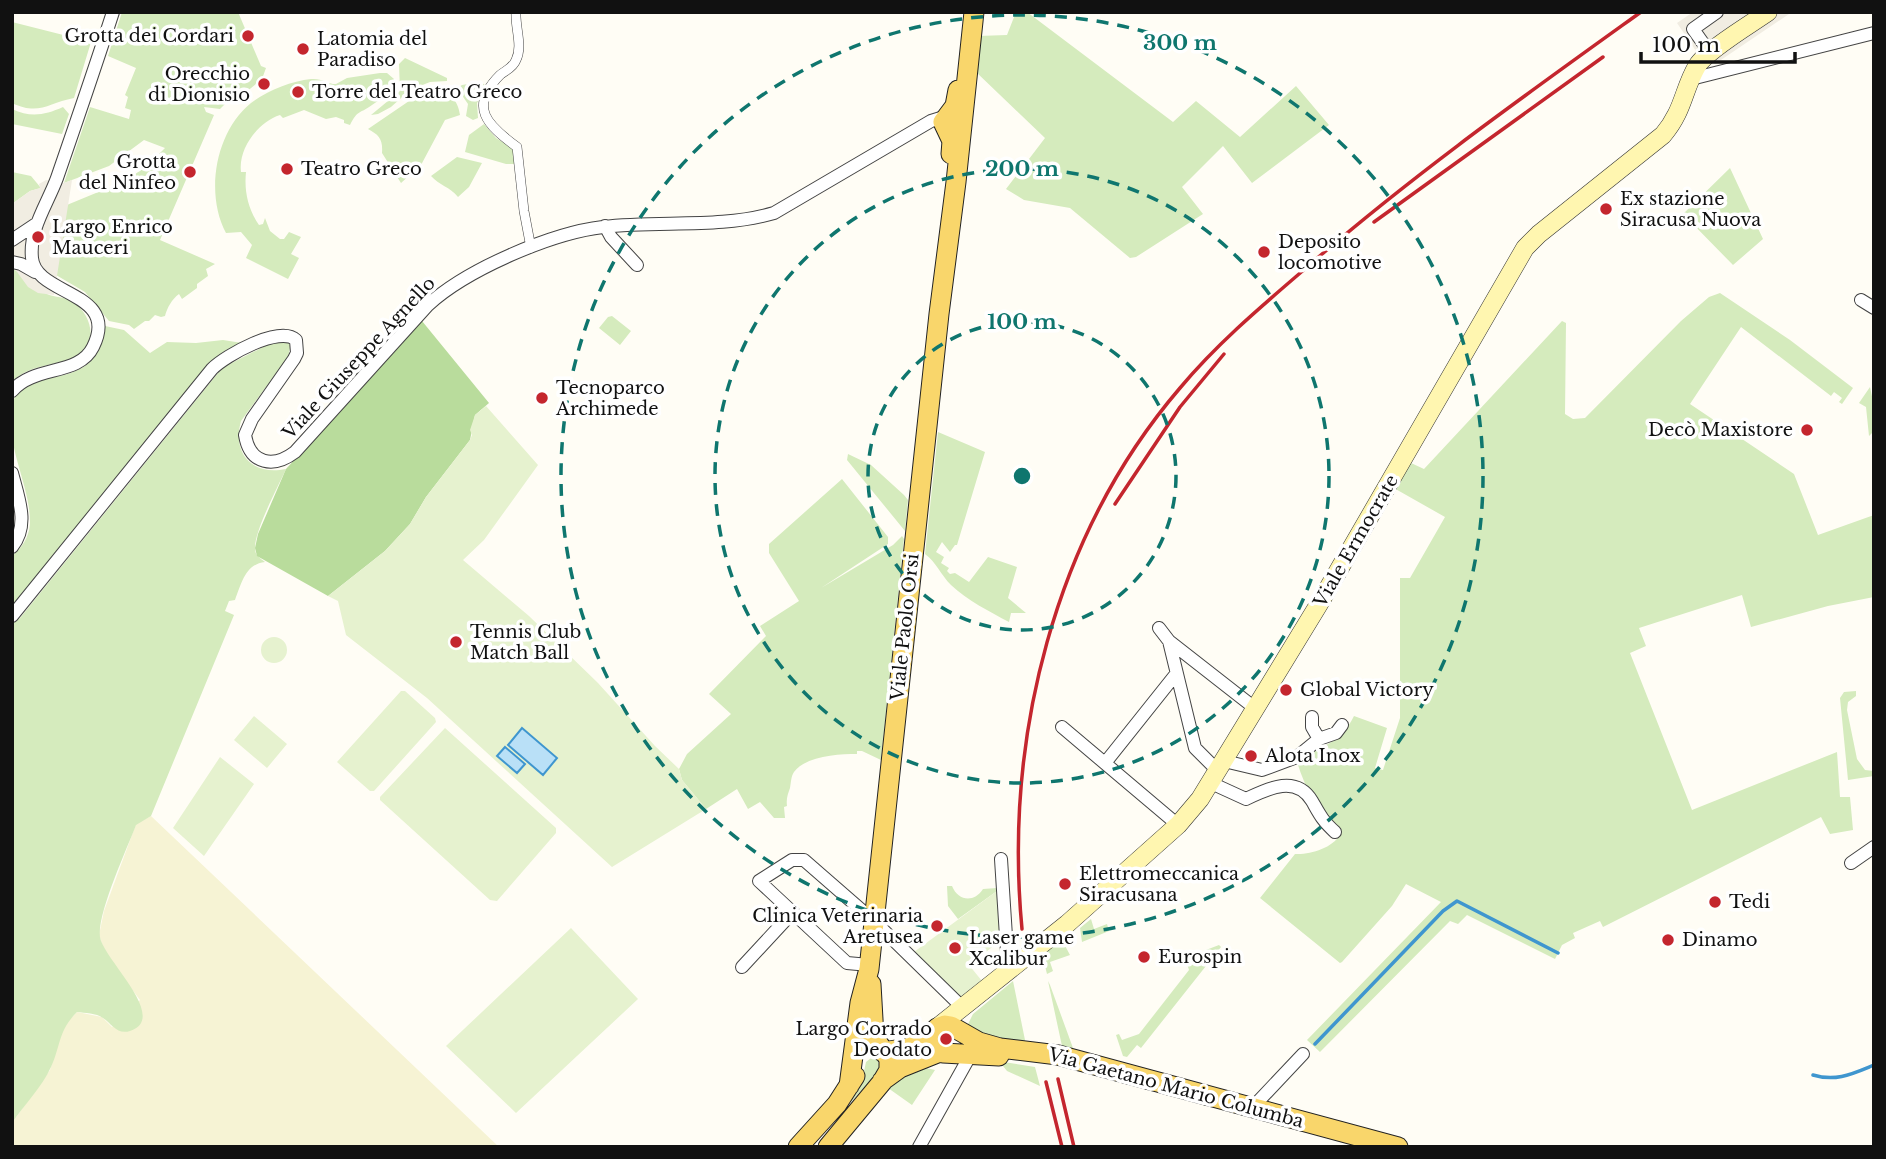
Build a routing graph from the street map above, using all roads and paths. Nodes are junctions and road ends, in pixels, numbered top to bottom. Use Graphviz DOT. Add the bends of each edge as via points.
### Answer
graph roads {
  1 [pos="113,12"];
  2 [pos="516,12"];
  3 [pos="966,12"];
  4 [pos="974,12"];
  5 [pos="1717,12"];
  6 [pos="1768,12"];
  7 [pos="1874,33"];
  8 [pos="1707,55"];
  9 [pos="1714,74"];
  10 [pos="1691,79"];
  11 [pos="953,123"];
  12 [pos="36,224"];
  13 [pos="605,226"];
  14 [pos="12,240"];
  15 [pos="531,248"];
  16 [pos="12,262"];
  17 [pos="637,265"];
  18 [pos="35,272"];
  19 [pos="1861,300"];
  20 [pos="1874,308"];
  21 [pos="12,391"];
  22 [pos="12,473"];
  23 [pos="12,547"];
  24 [pos="12,616"];
  25 [pos="1159,628"];
  26 [pos="1169,641"];
  27 [pos="1176,674"];
  28 [pos="1256,709"];
  29 [pos="1312,717"];
  30 [pos="1342,725"];
  31 [pos="1062,727"];
  32 [pos="1319,739"];
  33 [pos="1105,764"];
  34 [pos="1218,772"];
  35 [pos="1178,825"];
  36 [pos="1335,832"];
  37 [pos="1874,847"];
  38 [pos="1002,859"];
  39 [pos="1851,863"];
  40 [pos="793,912"];
  41 [pos="874,921"];
  42 [pos="742,967"];
  43 [pos="869,967"];
  44 [pos="1012,968"];
  45 [pos="968,1004"];
  46 [pos="951,1040"];
  47 [pos="882,1051"];
  48 [pos="1304,1054"];
  49 [pos="881,1082"];
  50 [pos="849,1086"];
  51 [pos="1252,1108"];
  52 [pos="820,1122"];
  53 [pos="834,1142"];
  54 [pos="922,1145"];
  55 [pos="790,1147"];
  56 [pos="798,1147"];
  57 [pos="1359,1147"];
  58 [pos="1398,1147"];
  1 -- 12 [label="street" via="55,182"];
  2 -- 15 [label="street" via="516,61 489,89 483,111 496,132 517,148"];
  3 -- 11 [label="main road"];
  4 -- 11 [label="main road"];
  5 -- 8 [label="street" via="1693,29"];
  6 -- 8 [label="main road"];
  7 -- 9 [label="street"];
  8 -- 9 [label="street" via="1704,66"];
  8 -- 10 [label="main road, Viale Ermocrate"];
  9 -- 10 [label="street"];
  10 -- 28 [label="main road, Viale Ermocrate" via="1678,115 1663,135 1525,248"];
  11 -- 13 [label="street, Viale Giuseppe Agnello" via="931,121 774,213 747,221"];
  11 -- 41 [label="main road, Viale Paolo Orsi" via="942,285"];
  12 -- 14 [label="street"];
  12 -- 18 [label="street" via="32,246"];
  13 -- 15 [label="street, Viale Giuseppe Agnello"];
  13 -- 17 [label="street"];
  15 -- 24 [label="street, Viale Giuseppe Agnello" via="474,272 439,296 282,461 255,456 245,435 294,359 296,340 280,334 223,359"];
  16 -- 18 [label="street"];
  18 -- 21 [label="street" via="79,297 92,310 98,323 94,346 83,360 35,374"];
  19 -- 20 [label="street"];
  22 -- 23 [label="street" via="22,518"];
  25 -- 26 [label="street"];
  26 -- 27 [label="street"];
  26 -- 28 [label="street"];
  27 -- 33 [label="street"];
  27 -- 34 [label="street" via="1195,748"];
  28 -- 34 [label="main road, Viale Ermocrate"];
  29 -- 32 [label="street"];
  30 -- 32 [label="street" via="1336,733"];
  31 -- 33 [label="street"];
  32 -- 34 [label="street" via="1297,757 1262,770"];
  33 -- 35 [label="street"];
  34 -- 35 [label="main road, Viale Ermocrate"];
  34 -- 36 [label="street" via="1246,799 1274,786 1300,789"];
  35 -- 44 [label="main road, Viale Ermocrate"];
  37 -- 39 [label="street"];
  38 -- 44 [label="street" via="1007,952"];
  40 -- 41 [label="street" via="759,881 792,860 804,860"];
  40 -- 42 [label="street"];
  40 -- 43 [label="street" via="847,962"];
  41 -- 43 [label="main road, Viale Paolo Orsi"];
  41 -- 45 [label="street"];
  43 -- 47 [label="main road" via="873,1030"];
  43 -- 50 [label="main road"];
  44 -- 45 [label="main road, Viale Ermocrate"];
  45 -- 46 [label="main road"];
  46 -- 47 [label="main road"];
  46 -- 49 [label="main road"];
  46 -- 51 [label="main road, Via Gaetano Mario Columba" via="1058,1055"];
  46 -- 54 [label="street"];
  46 -- 57 [label="main road, Via Gaetano Mario Columba" via="1057,1064"];
  47 -- 49 [label="main road" via="890,1063"];
  47 -- 50 [label="main road" via="864,1054"];
  48 -- 51 [label="street"];
  49 -- 53 [label="main road"];
  50 -- 52 [label="main road"];
  51 -- 58 [label="main road, Via Gaetano Mario Columba"];
  52 -- 55 [label="main road"];
  52 -- 56 [label="main road"];
}
